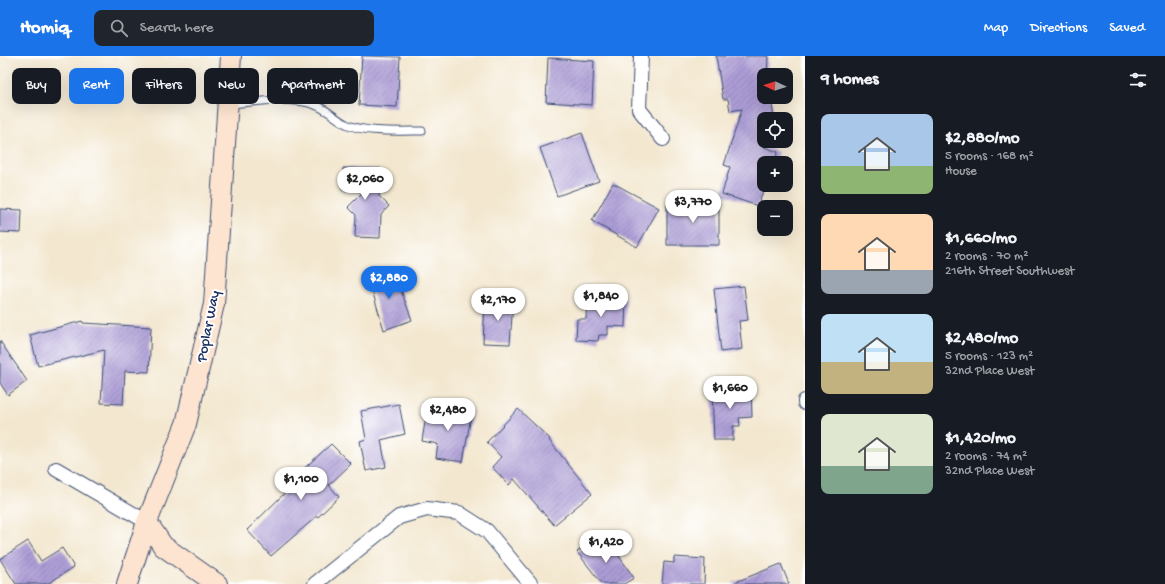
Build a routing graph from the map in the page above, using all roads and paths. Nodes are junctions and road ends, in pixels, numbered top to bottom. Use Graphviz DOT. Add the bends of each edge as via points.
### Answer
graph roads {
  1 [pos="231,56"];
  2 [pos="641,56"];
  3 [pos="230,68"];
  4 [pos="259,102"];
  5 [pos="227,104"];
  6 [pos="422,131"];
  7 [pos="663,139"];
  8 [pos="56,469"];
  9 [pos="147,522"];
  10 [pos="127,584"];
  11 [pos="217,584"];
  12 [pos="314,584"];
  13 [pos="530,584"];
  1 -- 3 [label="main road, Poplar Way"];
  2 -- 7 [label="street" via="639,109"];
  4 -- 6 [label="lane" via="292,100 311,103 346,124 361,129"];
  5 -- 9 [label="main road, Poplar Way" via="214,304 186,424"];
  8 -- 9 [label="street"];
  9 -- 10 [label="main road, Poplar Way"];
  9 -- 11 [label="main road" via="163,546"];
  12 -- 13 [label="street" via="399,517 427,509 459,513 487,531"];
}
